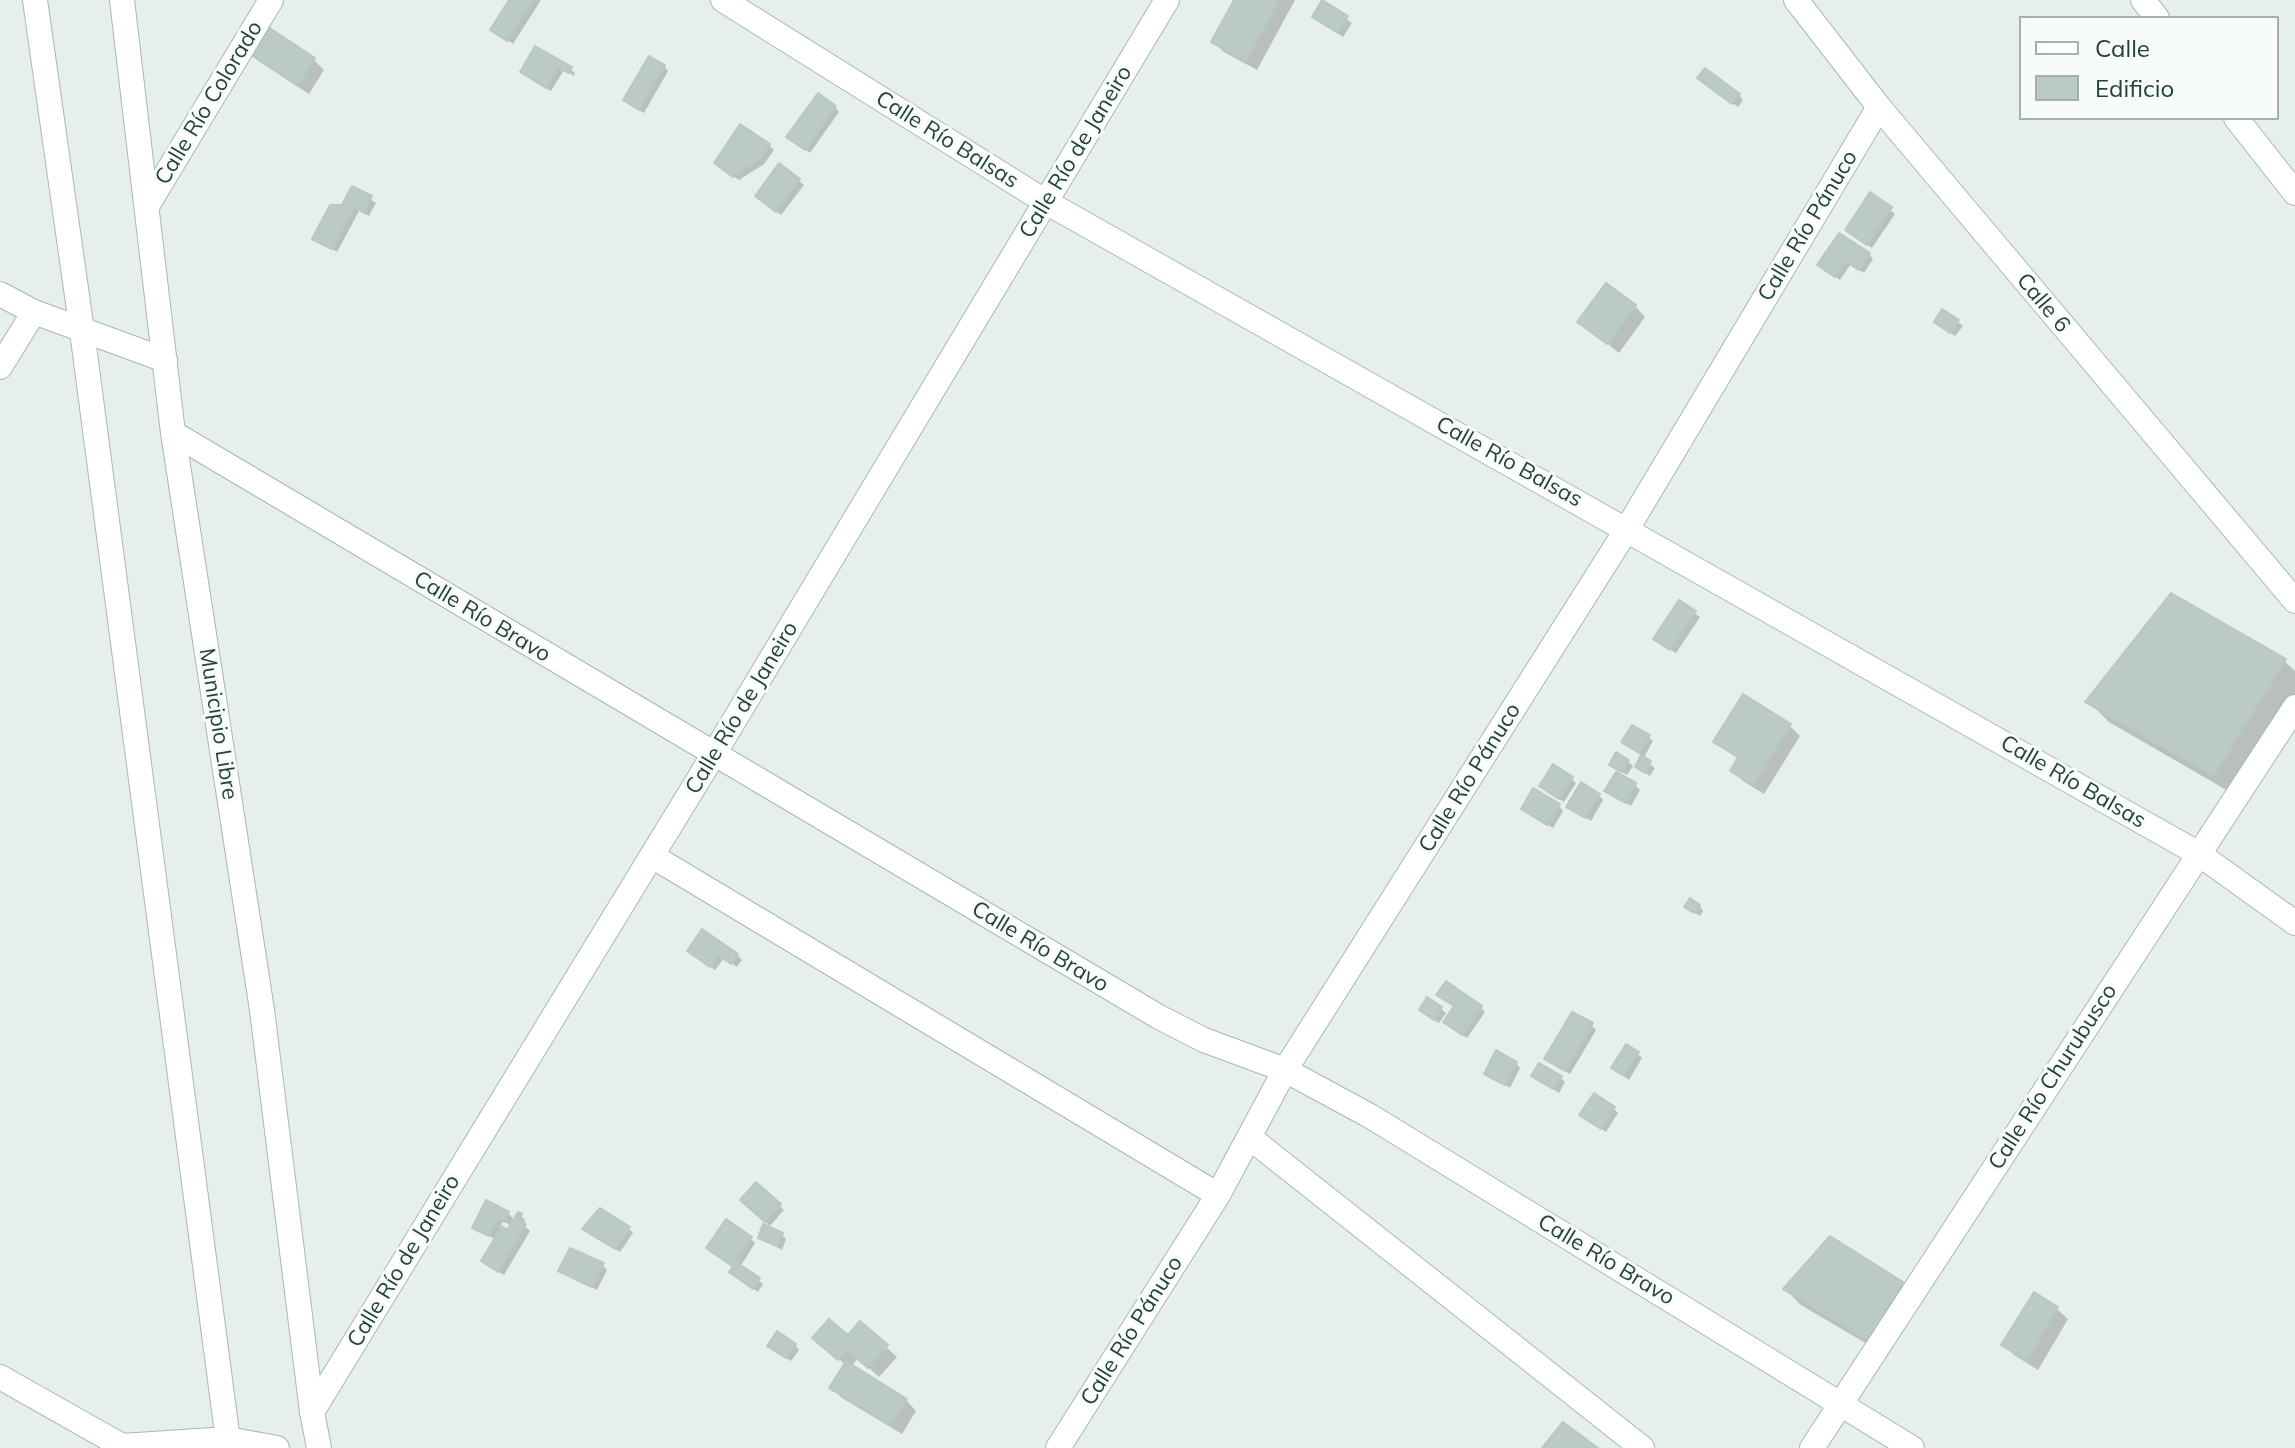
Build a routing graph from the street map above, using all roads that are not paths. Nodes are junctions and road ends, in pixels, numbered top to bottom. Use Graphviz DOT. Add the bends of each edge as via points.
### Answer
graph roads {
  1 [pos="35,0"];
  2 [pos="122,0"];
  3 [pos="271,0"];
  4 [pos="723,0"];
  5 [pos="1167,0"];
  6 [pos="1796,0"];
  7 [pos="2143,0"];
  8 [pos="2155,16"];
  9 [pos="1879,107"];
  10 [pos="2238,120"];
  11 [pos="2295,193"];
  12 [pos="1046,202"];
  13 [pos="147,206"];
  14 [pos="0,294"];
  15 [pos="34,312"];
  16 [pos="82,331"];
  17 [pos="165,360"];
  18 [pos="0,367"];
  19 [pos="173,433"];
  20 [pos="1627,529"];
  21 [pos="2295,601"];
  22 [pos="2295,707"];
  23 [pos="714,754"];
  24 [pos="2199,854"];
  25 [pos="652,856"];
  26 [pos="2295,923"];
  27 [pos="1285,1070"];
  28 [pos="1249,1137"];
  29 [pos="1218,1195"];
  30 [pos="0,1377"];
  31 [pos="1841,1403"];
  32 [pos="312,1412"];
  33 [pos="228,1444"];
  34 [pos="122,1447"];
  35 [pos="277,1448"];
  36 [pos="319,1448"];
  37 [pos="1058,1448"];
  38 [pos="1642,1448"];
  39 [pos="1812,1448"];
  40 [pos="1912,1448"];
  1 -- 16 [label="street"];
  2 -- 13 [label="street, Municipio Libre"];
  3 -- 13 [label="street, Calle Río Colorado"];
  4 -- 12 [label="street, Calle Río Balsas"];
  5 -- 12 [label="street, Calle Río de Janeiro"];
  6 -- 9 [label="street, Calle 6"];
  7 -- 8 [label="street"];
  9 -- 20 [label="street, Calle Río Pánuco"];
  9 -- 21 [label="street, Calle 6"];
  10 -- 11 [label="street"];
  12 -- 20 [label="street, Calle Río Balsas"];
  12 -- 23 [label="street, Calle Río de Janeiro"];
  13 -- 17 [label="street, Municipio Libre"];
  14 -- 15 [label="street"];
  15 -- 16 [label="street"];
  15 -- 18 [label="street"];
  16 -- 17 [label="street"];
  16 -- 33 [label="street"];
  17 -- 19 [label="street, Municipio Libre"];
  19 -- 23 [label="street, Calle Río Bravo"];
  19 -- 32 [label="street, Municipio Libre" via="262,1010"];
  20 -- 24 [label="street, Calle Río Balsas"];
  20 -- 27 [label="street, Calle Río Pánuco"];
  22 -- 24 [label="street, Calle Río Churubusco"];
  23 -- 25 [label="street, Calle Río de Janeiro"];
  23 -- 27 [label="street, Calle Río Bravo" via="1159,1017"];
  24 -- 26 [label="street, Calle Río Balsas"];
  24 -- 31 [label="street, Calle Río Churubusco"];
  25 -- 29 [label="street"];
  25 -- 32 [label="street, Calle Río de Janeiro"];
  27 -- 28 [label="street, Calle Río Pánuco"];
  27 -- 31 [label="street, Calle Río Bravo" via="1370,1116"];
  28 -- 29 [label="street, Calle Río Pánuco"];
  28 -- 38 [label="street"];
  29 -- 37 [label="street, Calle Río Pánuco"];
  30 -- 34 [label="street"];
  31 -- 39 [label="street, Calle Río Churubusco"];
  31 -- 40 [label="street, Calle Río Bravo"];
  32 -- 36 [label="street, Municipio Libre"];
  33 -- 34 [label="street"];
  33 -- 35 [label="street"];
}
